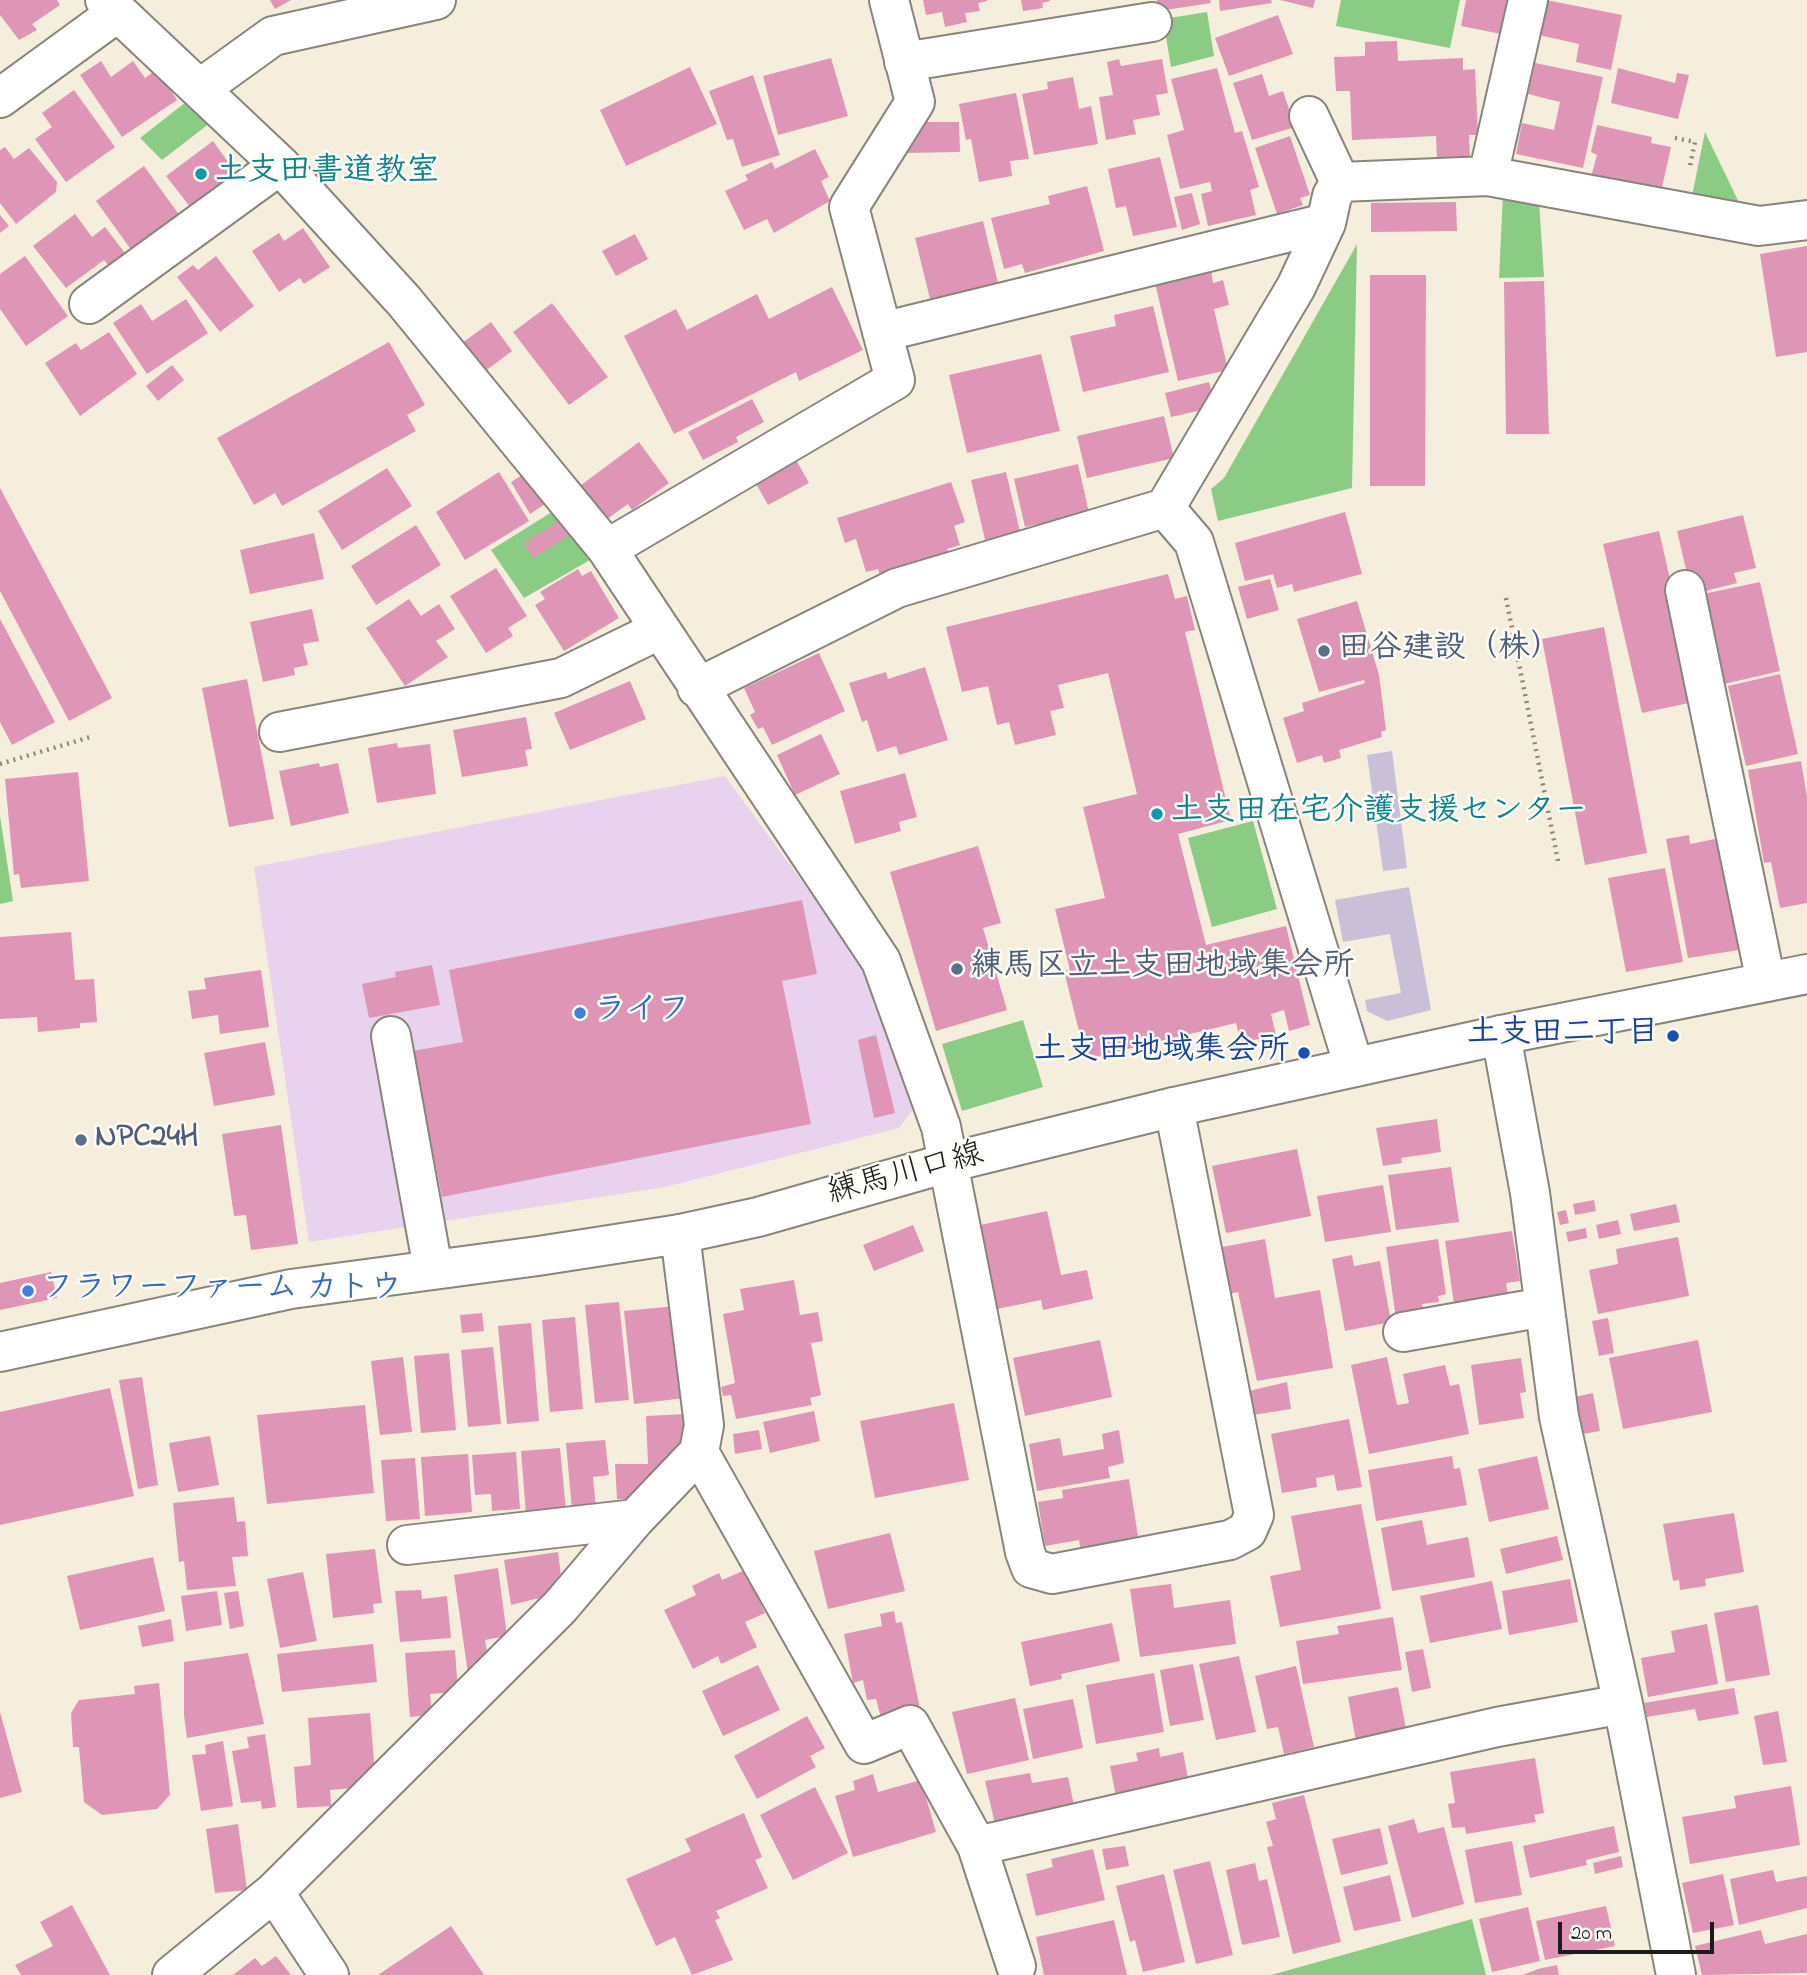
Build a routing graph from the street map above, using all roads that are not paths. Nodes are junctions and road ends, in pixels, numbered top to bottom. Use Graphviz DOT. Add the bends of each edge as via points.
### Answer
graph roads {
  1 [pos="889,0"];
  2 [pos="1528,0"];
  3 [pos="418,2"];
  4 [pos="111,6"];
  5 [pos="1152,22"];
  6 [pos="904,62"];
  7 [pos="201,88"];
  8 [pos="0,98"];
  9 [pos="1309,116"];
  10 [pos="280,165"];
  11 [pos="1488,176"];
  12 [pos="1340,182"];
  13 [pos="1807,220"];
  14 [pos="1326,223"];
  15 [pos="89,304"];
  16 [pos="882,332"];
  17 [pos="1165,508"];
  18 [pos="607,549"];
  19 [pos="1685,590"];
  20 [pos="659,630"];
  21 [pos="697,688"];
  22 [pos="279,732"];
  23 [pos="1807,974"];
  24 [pos="1766,982"];
  25 [pos="1501,1035"];
  26 [pos="391,1036"];
  27 [pos="1354,1067"];
  28 [pos="1174,1107"];
  29 [pos="947,1163"];
  30 [pos="680,1234"];
  31 [pos="433,1269"];
  32 [pos="1544,1307"];
  33 [pos="1403,1332"];
  34 [pos="0,1352"];
  35 [pos="699,1452"];
  36 [pos="635,1519"];
  37 [pos="407,1545"];
  38 [pos="1623,1704"];
  39 [pos="977,1846"];
  40 [pos="274,1892"];
  41 [pos="1016,1966"];
  42 [pos="172,1975"];
  43 [pos="329,1975"];
  44 [pos="1676,1975"];
  1 -- 6 [label="street"];
  2 -- 11 [label="street"];
  3 -- 7 [label="street" via="273,36"];
  4 -- 7 [label="street"];
  4 -- 8 [label="street"];
  5 -- 6 [label="street"];
  6 -- 16 [label="street" via="915,102 849,207"];
  7 -- 10 [label="street"];
  9 -- 12 [label="street"];
  10 -- 15 [label="street"];
  10 -- 18 [label="street" via="404,300"];
  11 -- 12 [label="street"];
  11 -- 13 [label="street" via="1759,226"];
  12 -- 14 [label="street"];
  14 -- 16 [label="street"];
  14 -- 17 [label="street" via="1296,287"];
  16 -- 18 [label="street" via="895,380"];
  17 -- 21 [label="street" via="897,588"];
  17 -- 27 [label="street" via="1194,542"];
  18 -- 20 [label="street"];
  19 -- 24 [label="street"];
  20 -- 21 [label="street"];
  20 -- 22 [label="street" via="561,678"];
  21 -- 29 [label="street" via="881,961 939,1116"];
  23 -- 24 [label="street, 練馬川口線"];
  24 -- 25 [label="street, 練馬川口線"];
  25 -- 27 [label="street, 練馬川口線"];
  25 -- 32 [label="street" via="1530,1193"];
  26 -- 31 [label="street"];
  27 -- 28 [label="street, 練馬川口線"];
  28 -- 29 [label="street, 練馬川口線"];
  28 -- 29 [label="street" via="1254,1515 1247,1531 1230,1540 1052,1574 1031,1568"];
  29 -- 30 [label="street, 練馬川口線" via="758,1217"];
  30 -- 31 [label="street, 練馬川口線"];
  30 -- 35 [label="street" via="704,1424"];
  31 -- 34 [label="street, 練馬川口線" via="291,1289"];
  32 -- 33 [label="street"];
  32 -- 38 [label="street" via="1559,1417"];
  35 -- 36 [label="street"];
  35 -- 39 [label="street" via="864,1744 910,1725"];
  36 -- 37 [label="street"];
  36 -- 40 [label="street" via="560,1607"];
  38 -- 39 [label="street" via="1497,1727"];
  38 -- 44 [label="street"];
  39 -- 41 [label="street"];
  40 -- 42 [label="street"];
  40 -- 43 [label="street"];
}
